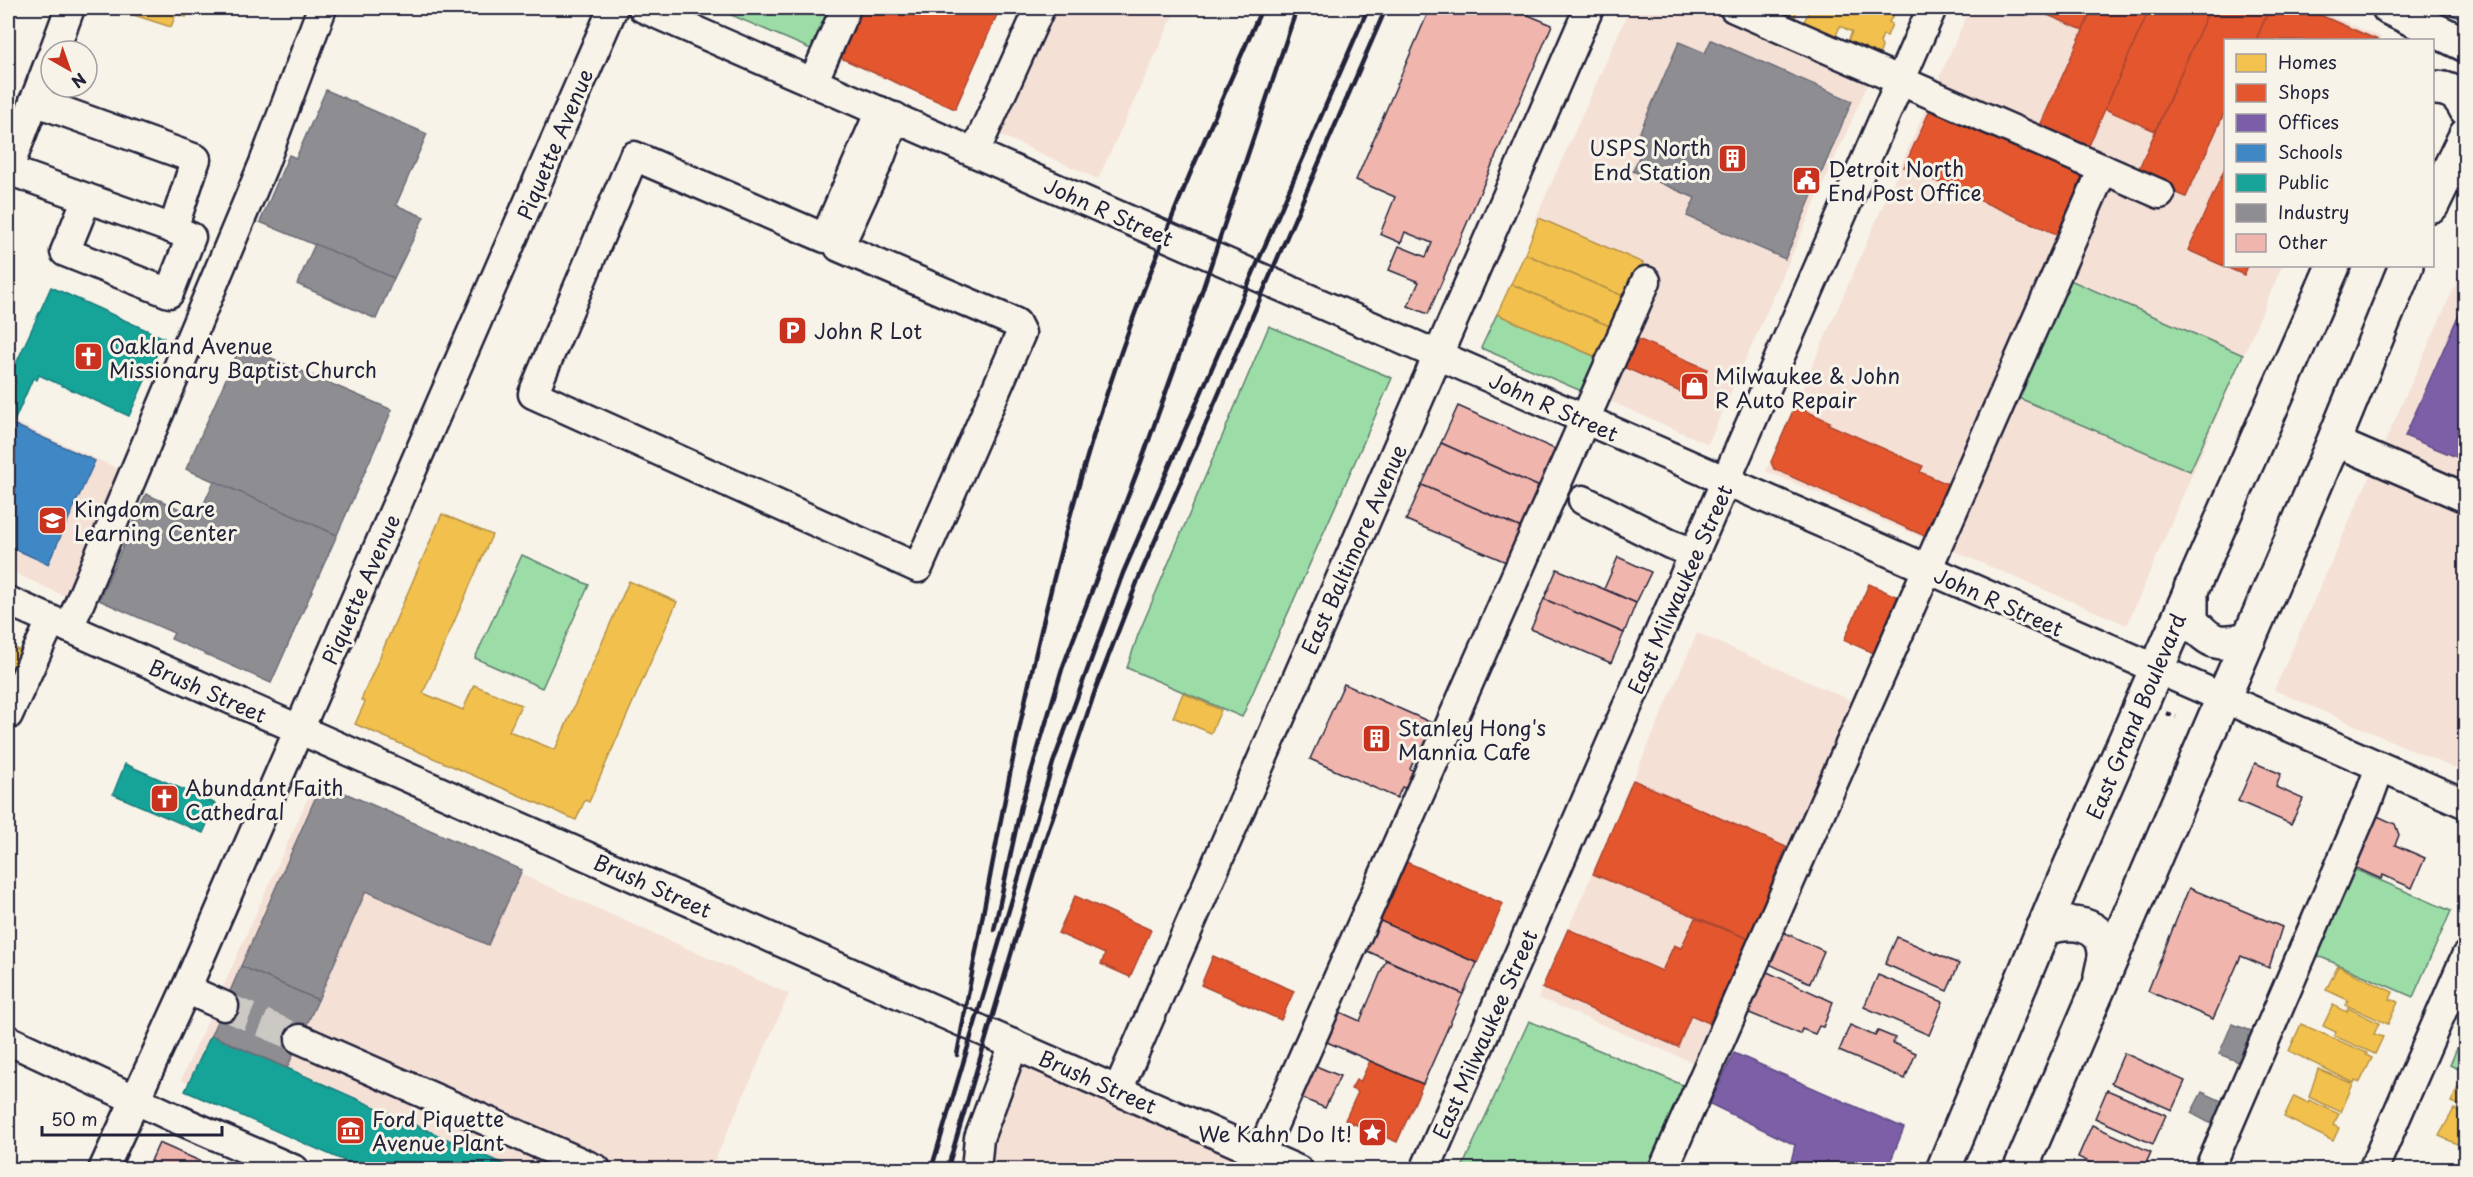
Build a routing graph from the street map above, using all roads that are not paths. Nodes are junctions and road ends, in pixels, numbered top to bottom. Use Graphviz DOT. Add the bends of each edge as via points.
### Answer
graph roads {
  1 [pos="70,8"];
  2 [pos="322,8"];
  3 [pos="613,8"];
  4 [pos="643,8"];
  5 [pos="846,8"];
  6 [pos="1040,8"];
  7 [pos="1589,8"];
  8 [pos="1734,8"];
  9 [pos="1932,8"];
  10 [pos="2388,8"];
  11 [pos="2438,26"];
  12 [pos="58,39"];
  13 [pos="2466,45"];
  14 [pos="1899,81"];
  15 [pos="813,82"];
  16 [pos="39,88"];
  17 [pos="2434,88"];
  18 [pos="34,101"];
  19 [pos="2466,109"];
  20 [pos="887,114"];
  21 [pos="2466,135"];
  22 [pos="975,152"];
  23 [pos="2103,169"];
  24 [pos="8,170"];
  25 [pos="2160,194"];
  26 [pos="87,198"];
  27 [pos="2434,203"];
  28 [pos="172,229"];
  29 [pos="2333,267"];
  30 [pos="2406,267"];
  31 [pos="1646,281"];
  32 [pos="1438,354"];
  33 [pos="1584,419"];
  34 [pos="2334,441"];
  35 [pos="1726,482"];
  36 [pos="2466,498"];
  37 [pos="1583,500"];
  38 [pos="1695,554"];
  39 [pos="1927,570"];
  40 [pos="2191,588"];
  41 [pos="8,601"];
  42 [pos="60,625"];
  43 [pos="2249,639"];
  44 [pos="2155,669"];
  45 [pos="2223,699"];
  46 [pos="8,711"];
  47 [pos="299,730"];
  48 [pos="2380,767"];
  49 [pos="2466,804"];
  50 [pos="2043,929"];
  51 [pos="2466,956"];
  52 [pos="2099,983"];
  53 [pos="186,989"];
  54 [pos="224,1006"];
  55 [pos="300,1039"];
  56 [pos="8,1040"];
  57 [pos="1014,1044"];
  58 [pos="1118,1090"];
  59 [pos="134,1099"];
  60 [pos="1261,1153"];
  61 [pos="1947,1166"];
  62 [pos="596,1169"];
  63 [pos="103,1170"];
  64 [pos="296,1170"];
  65 [pos="976,1170"];
  66 [pos="1298,1170"];
  67 [pos="1425,1170"];
  68 [pos="1663,1170"];
  69 [pos="2020,1170"];
  70 [pos="2209,1170"];
  71 [pos="2373,1170"];
  1 -- 12 [label="street"];
  2 -- 42 [label="street" via="264,164"];
  3 -- 47 [label="street, Piquette Avenue"];
  4 -- 15 [label="street, John R Street"];
  5 -- 15 [label="street"];
  6 -- 22 [label="street"];
  7 -- 32 [label="street, East Baltimore Avenue"];
  8 -- 14 [label="street"];
  9 -- 14 [label="street, East Milwaukee Street"];
  10 -- 11 [label="main road"];
  11 -- 13 [label="main road"];
  14 -- 23 [label="street"];
  14 -- 35 [label="street, East Milwaukee Street"];
  15 -- 20 [label="street, John R Street"];
  16 -- 18 [label="street"];
  17 -- 19 [label="main road" via="2449,89"];
  18 -- 24 [label="street"];
  18 -- 28 [label="street" via="196,159"];
  20 -- 20 [label="street" via="880,158 839,246 1016,323 1021,333 918,568 533,394 634,156 825,237"];
  20 -- 22 [label="street, John R Street"];
  21 -- 27 [label="main road"];
  22 -- 32 [label="street, John R Street"];
  23 -- 25 [label="street"];
  23 -- 39 [label="street"];
  24 -- 26 [label="street"];
  26 -- 28 [label="street"];
  26 -- 28 [label="street" via="65,252 169,293 191,237"];
  29 -- 40 [label="main road, East Grand Boulevard"];
  30 -- 34 [label="main road"];
  31 -- 33 [label="street"];
  32 -- 33 [label="street, John R Street"];
  32 -- 58 [label="street, East Baltimore Avenue"];
  33 -- 35 [label="street, John R Street"];
  33 -- 60 [label="street"];
  34 -- 36 [label="street"];
  34 -- 43 [label="main road"];
  35 -- 38 [label="street, East Milwaukee Street"];
  35 -- 39 [label="street, John R Street"];
  37 -- 38 [label="street"];
  38 -- 67 [label="street, East Milwaukee Street"];
  39 -- 44 [label="street, John R Street"];
  39 -- 68 [label="street"];
  40 -- 43 [label="main road" via="2191,621 2207,638 2224,644"];
  40 -- 44 [label="main road, East Grand Boulevard"];
  41 -- 42 [label="street, Brush Street"];
  42 -- 46 [label="street"];
  42 -- 47 [label="street, Brush Street"];
  43 -- 45 [label="main road"];
  44 -- 45 [label="street, John R Street"];
  44 -- 50 [label="main road, East Grand Boulevard"];
  45 -- 48 [label="street, John R Street"];
  45 -- 52 [label="main road"];
  47 -- 53 [label="street, Piquette Avenue"];
  47 -- 57 [label="street, Brush Street"];
  48 -- 49 [label="street, John R Street"];
  48 -- 70 [label="street"];
  50 -- 52 [label="main road" via="2060,923 2089,928 2101,940 2105,955"];
  50 -- 61 [label="main road, East Grand Boulevard"];
  51 -- 71 [label="street"];
  52 -- 69 [label="main road"];
  53 -- 54 [label="street"];
  53 -- 59 [label="street, Piquette Avenue"];
  55 -- 62 [label="street"];
  56 -- 59 [label="street"];
  57 -- 58 [label="street, Brush Street"];
  57 -- 65 [label="street" via="979,1138"];
  58 -- 60 [label="street, Brush Street"];
  59 -- 63 [label="street, Piquette Avenue"];
  59 -- 64 [label="street"];
  60 -- 66 [label="street, Brush Street"];
}
